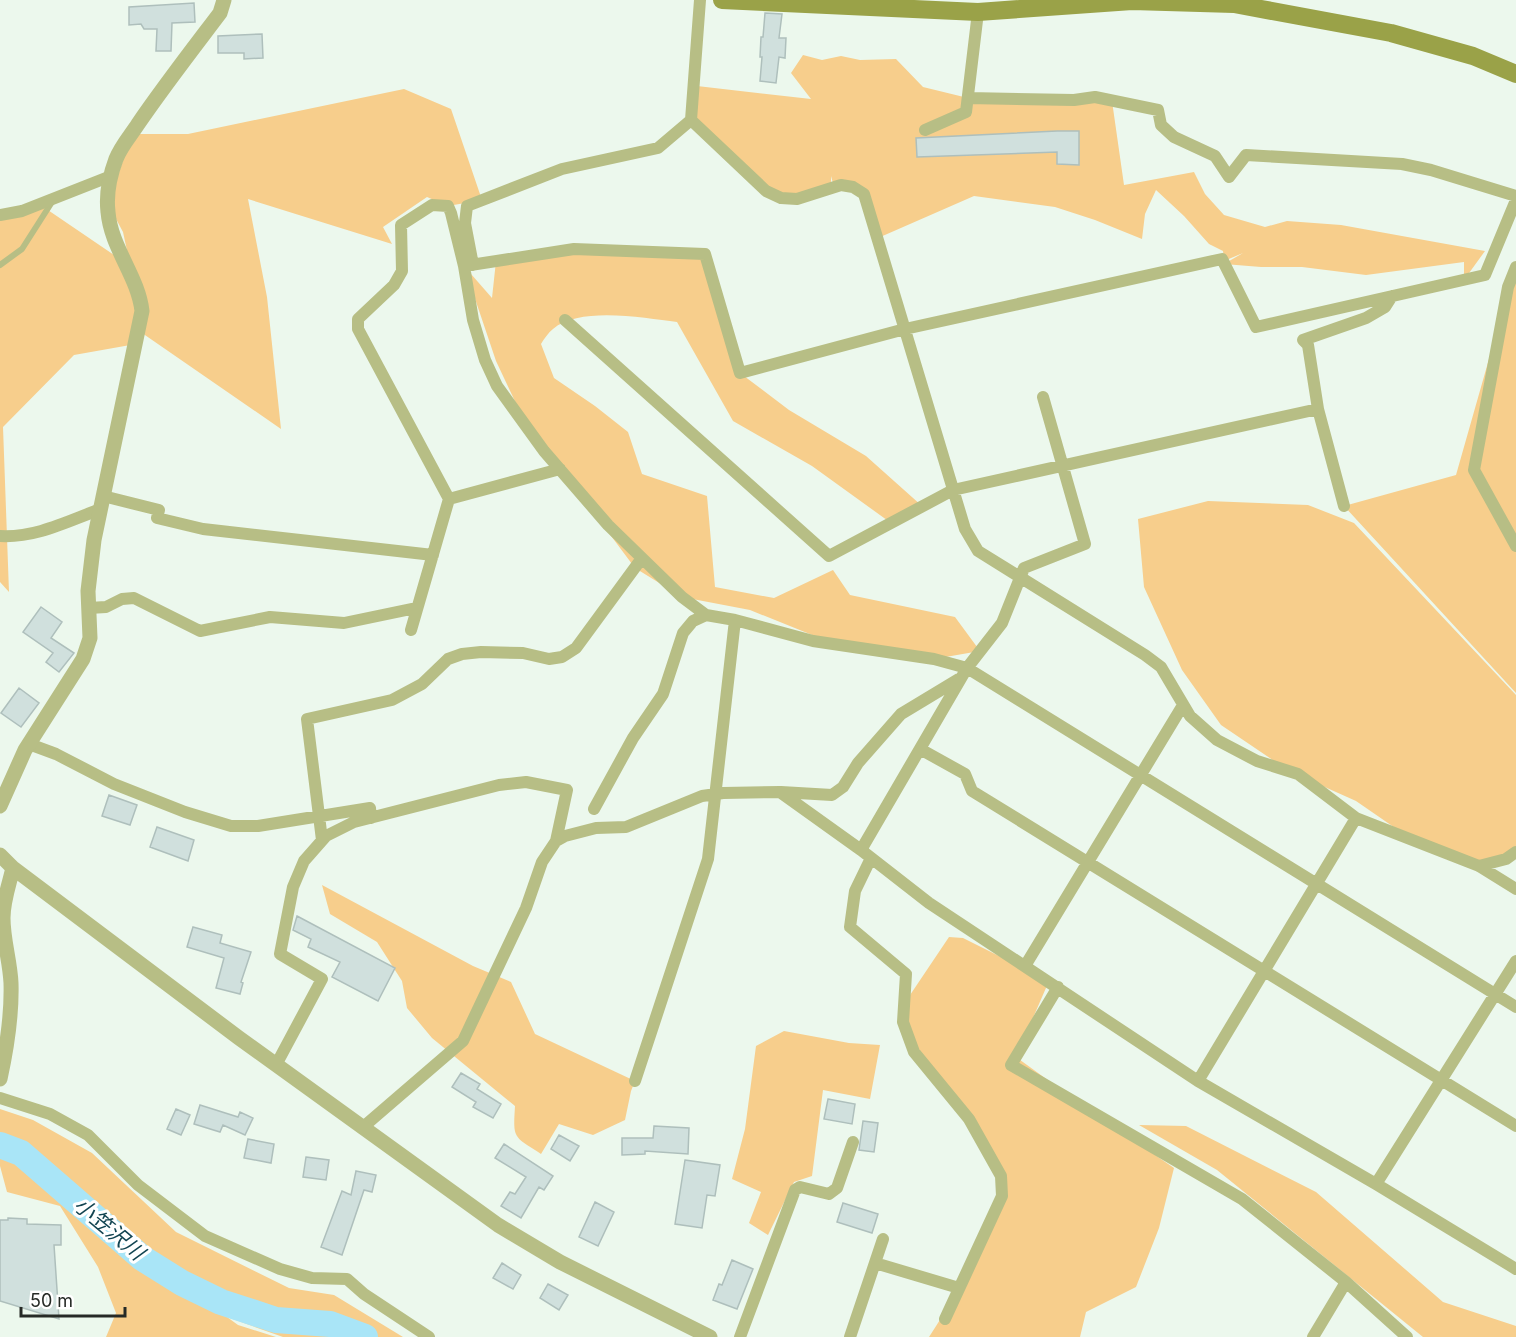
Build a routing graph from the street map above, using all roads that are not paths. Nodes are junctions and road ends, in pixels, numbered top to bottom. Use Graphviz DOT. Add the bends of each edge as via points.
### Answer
graph roads {
  1 [pos="224,0"];
  2 [pos="700,0"];
  3 [pos="722,0"];
  4 [pos="850,3"];
  5 [pos="978,12"];
  6 [pos="1516,74"];
  7 [pos="968,98"];
  8 [pos="690,120"];
  9 [pos="925,130"];
  10 [pos="111,176"];
  11 [pos="1516,198"];
  12 [pos="54,199"];
  13 [pos="0,215"];
  14 [pos="0,265"];
  15 [pos="469,266"];
  16 [pos="1516,267"];
  17 [pos="1392,296"];
  18 [pos="565,320"];
  19 [pos="905,329"];
  20 [pos="1043,397"];
  21 [pos="1318,409"];
  22 [pos="1062,466"];
  23 [pos="560,469"];
  24 [pos="953,490"];
  25 [pos="449,499"];
  26 [pos="102,502"];
  27 [pos="1344,506"];
  28 [pos="0,536"];
  29 [pos="1516,546"];
  30 [pos="433,555"];
  31 [pos="642,558"];
  32 [pos="1021,577"];
  33 [pos="89,608"];
  34 [pos="416,608"];
  35 [pos="706,615"];
  36 [pos="735,620"];
  37 [pos="411,630"];
  38 [pos="964,673"];
  39 [pos="1183,705"];
  40 [pos="28,744"];
  41 [pos="920,749"];
  42 [pos="1139,774"];
  43 [pos="780,792"];
  44 [pos="714,794"];
  45 [pos="0,806"];
  46 [pos="594,809"];
  47 [pos="319,816"];
  48 [pos="371,818"];
  49 [pos="1356,818"];
  50 [pos="322,840"];
  51 [pos="556,841"];
  52 [pos="1516,852"];
  53 [pos="866,854"];
  54 [pos="0,855"];
  55 [pos="1087,861"];
  56 [pos="1479,866"];
  57 [pos="13,868"];
  58 [pos="1316,883"];
  59 [pos="1516,889"];
  60 [pos="1516,961"];
  61 [pos="1025,966"];
  62 [pos="1263,970"];
  63 [pos="1058,987"];
  64 [pos="1496,994"];
  65 [pos="1516,1007"];
  66 [pos="276,1065"];
  67 [pos="0,1079"];
  68 [pos="1442,1080"];
  69 [pos="635,1081"];
  70 [pos="1198,1081"];
  71 [pos="0,1098"];
  72 [pos="1516,1126"];
  73 [pos="362,1128"];
  74 [pos="853,1142"];
  75 [pos="1376,1184"];
  76 [pos="883,1239"];
  77 [pos="875,1263"];
  78 [pos="1516,1269"];
  79 [pos="1346,1282"];
  80 [pos="959,1288"];
  81 [pos="945,1319"];
  82 [pos="429,1337"];
  83 [pos="710,1337"];
  84 [pos="740,1337"];
  85 [pos="850,1337"];
  86 [pos="1313,1337"];
  87 [pos="1407,1337"];
  1 -- 10 [label="street" via="220,13 162,88 117,156"];
  2 -- 8 [label="street"];
  3 -- 4 [label="main road"];
  4 -- 5 [label="main road"];
  5 -- 6 [label="main road" via="1132,1 1234,4 1391,33 1473,56"];
  5 -- 7 [label="street"];
  7 -- 9 [label="street" via="966,112"];
  7 -- 11 [label="street" via="1095,98 1158,110 1165,129 1215,156 1228,177 1246,155 1402,164"];
  8 -- 15 [label="street" via="658,148 562,169 467,206"];
  8 -- 19 [label="street" via="766,191 781,198 797,199 841,185 864,194"];
  10 -- 12 [label="street"];
  10 -- 26 [label="street" via="111,229 140,295 142,311"];
  11 -- 17 [label="street" via="1485,275"];
  12 -- 13 [label="street"];
  12 -- 14 [label="lane" via="22,249"];
  15 -- 19 [label="street" via="574,249 705,254 740,373"];
  15 -- 23 [label="street" via="473,320 485,360 497,386"];
  15 -- 25 [label="street" via="448,206 432,205 401,225 402,271 394,285 358,319 358,329"];
  16 -- 29 [label="street" via="1508,287 1474,470"];
  17 -- 19 [label="street" via="1256,327 1222,259"];
  17 -- 21 [label="street" via="1385,308 1366,318 1303,340 1308,345"];
  18 -- 24 [label="street" via="829,555"];
  19 -- 24 [label="street"];
  20 -- 22 [label="street"];
  21 -- 22 [label="street"];
  21 -- 27 [label="street"];
  22 -- 24 [label="street"];
  22 -- 32 [label="street" via="1085,544 1024,568"];
  23 -- 25 [label="street"];
  23 -- 31 [label="street"];
  24 -- 32 [label="street" via="965,529 978,551"];
  25 -- 30 [label="street"];
  26 -- 28 [label="street" via="46,530"];
  26 -- 30 [label="street" via="159,510 157,518 203,528"];
  26 -- 33 [label="street" via="89,572"];
  30 -- 34 [label="street"];
  31 -- 35 [label="street"];
  31 -- 47 [label="street" via="576,648 562,657 462,654 448,659 422,684 392,700 307,719"];
  32 -- 38 [label="street" via="1002,623"];
  32 -- 39 [label="street" via="1161,667"];
  33 -- 34 [label="street" via="134,598 200,631 270,616 344,623"];
  33 -- 40 [label="street" via="90,638 83,659"];
  34 -- 37 [label="street"];
  35 -- 36 [label="street"];
  35 -- 46 [label="street" via="682,633 663,694 633,738"];
  36 -- 38 [label="street" via="813,641 934,659"];
  36 -- 44 [label="street"];
  38 -- 41 [label="street"];
  38 -- 42 [label="street"];
  38 -- 43 [label="street" via="901,714 858,763 843,787 832,795"];
  39 -- 42 [label="street"];
  39 -- 49 [label="street" via="1217,740 1257,761 1298,774"];
  40 -- 45 [label="street"];
  40 -- 47 [label="street" via="114,784 231,826 258,826"];
  41 -- 53 [label="street"];
  41 -- 55 [label="street" via="965,774 972,791"];
  42 -- 55 [label="street"];
  42 -- 58 [label="street"];
  43 -- 44 [label="street"];
  43 -- 53 [label="street"];
  44 -- 51 [label="street" via="626,827 596,828"];
  44 -- 69 [label="street" via="708,859"];
  47 -- 48 [label="street" via="370,808"];
  47 -- 50 [label="street"];
  48 -- 50 [label="street" via="354,822"];
  48 -- 51 [label="street" via="499,785 526,782 567,790"];
  49 -- 56 [label="street"];
  49 -- 58 [label="street"];
  50 -- 66 [label="street" via="304,861 293,887 280,954 322,979"];
  51 -- 73 [label="street" via="542,862 526,908 463,1041"];
  52 -- 56 [label="street" via="1506,859"];
  53 -- 61 [label="street" via="929,903"];
  53 -- 80 [label="street" via="849,927 906,974 903,1022 914,1052 969,1119 1001,1176 1002,1196"];
  54 -- 57 [label="street"];
  55 -- 61 [label="street"];
  55 -- 62 [label="street"];
  56 -- 59 [label="street"];
  57 -- 66 [label="street"];
  57 -- 67 [label="street" via="4,900 11,999 8,1046"];
  58 -- 62 [label="street"];
  58 -- 64 [label="street"];
  60 -- 64 [label="street"];
  61 -- 63 [label="street"];
  62 -- 68 [label="street"];
  62 -- 70 [label="street"];
  63 -- 70 [label="street"];
  63 -- 79 [label="street" via="1011,1065 1242,1199"];
  64 -- 65 [label="street"];
  64 -- 68 [label="street"];
  66 -- 73 [label="street"];
  68 -- 72 [label="street"];
  68 -- 75 [label="street"];
  70 -- 75 [label="street"];
  71 -- 82 [label="street" via="50,1114 88,1136 138,1185 205,1236 280,1269 312,1278 347,1279"];
  73 -- 83 [label="street" via="516,1237"];
  74 -- 84 [label="street" via="837,1188 829,1194 800,1187 795,1190"];
  75 -- 78 [label="street"];
  76 -- 77 [label="street"];
  77 -- 80 [label="street"];
  77 -- 85 [label="street"];
  79 -- 86 [label="street"];
  79 -- 87 [label="street"];
  80 -- 81 [label="street"];
}
